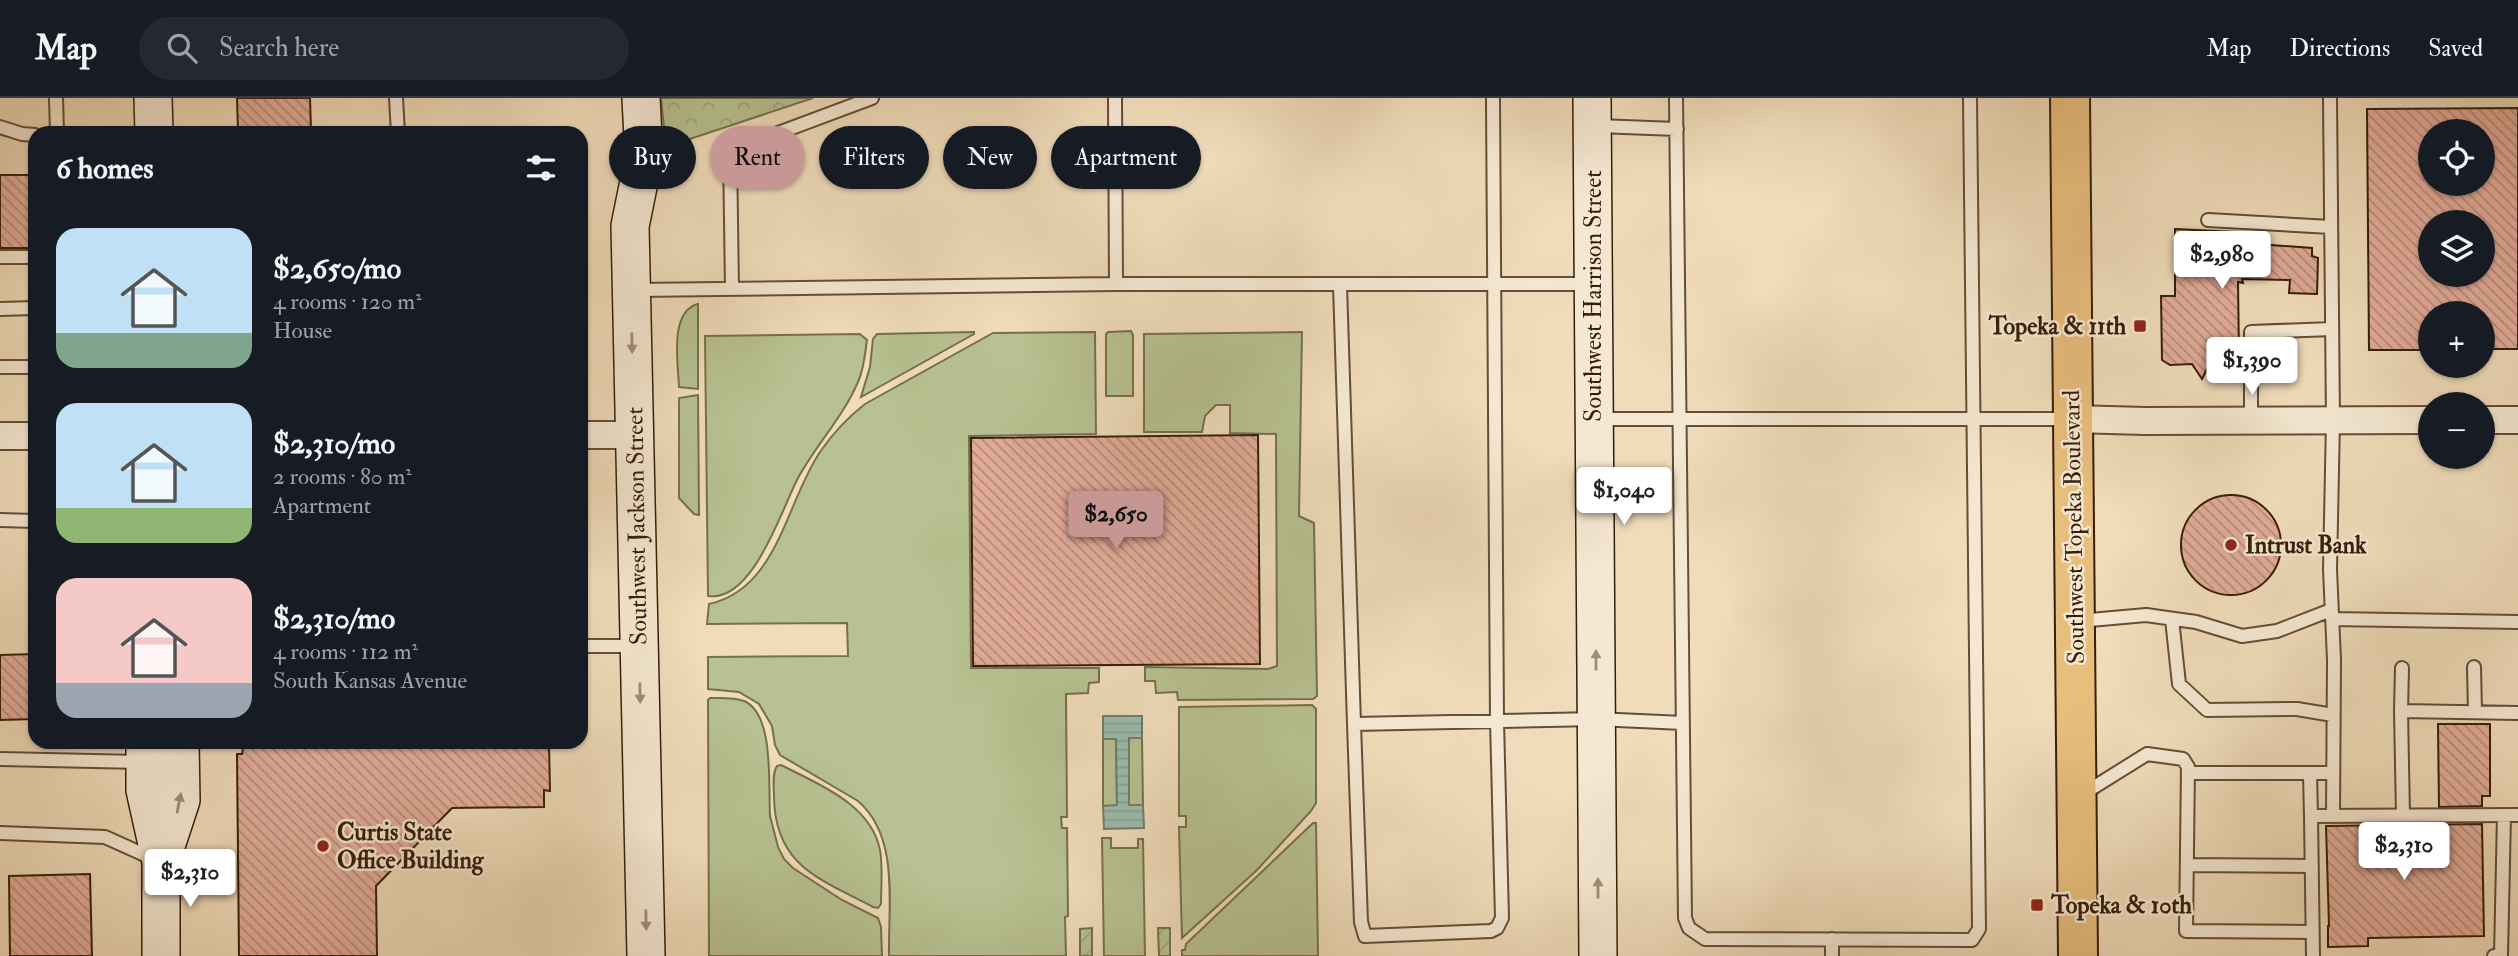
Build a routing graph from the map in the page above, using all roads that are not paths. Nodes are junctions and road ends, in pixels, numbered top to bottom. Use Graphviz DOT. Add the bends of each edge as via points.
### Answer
graph roads {
  1 [pos="56,98"];
  2 [pos="153,98"];
  3 [pos="396,98"];
  4 [pos="641,98"];
  5 [pos="872,98"];
  6 [pos="1115,98"];
  7 [pos="1493,98"];
  8 [pos="1676,98"];
  9 [pos="1970,98"];
  10 [pos="2070,98"];
  11 [pos="2330,98"];
  12 [pos="1592,112"];
  13 [pos="57,126"];
  14 [pos="153,126"];
  15 [pos="398,126"];
  16 [pos="0,127"];
  17 [pos="1677,129"];
  18 [pos="0,135"];
  19 [pos="28,135"];
  20 [pos="28,135"];
  21 [pos="2208,220"];
  22 [pos="2331,227"];
  23 [pos="0,257"];
  24 [pos="28,257"];
  25 [pos="1116,284"];
  26 [pos="1340,285"];
  27 [pos="1494,285"];
  28 [pos="1593,285"];
  29 [pos="732,289"];
  30 [pos="631,290"];
  31 [pos="28,307"];
  32 [pos="0,309"];
  33 [pos="2332,329"];
  34 [pos="0,367"];
  35 [pos="28,367"];
  36 [pos="1594,419"];
  37 [pos="1974,419"];
  38 [pos="2073,419"];
  39 [pos="1680,420"];
  40 [pos="2418,420"];
  41 [pos="2495,420"];
  42 [pos="2518,420"];
  43 [pos="2251,421"];
  44 [pos="2333,421"];
  45 [pos="588,435"];
  46 [pos="634,435"];
  47 [pos="0,436"];
  48 [pos="28,436"];
  49 [pos="0,520"];
  50 [pos="28,521"];
  51 [pos="2332,615"];
  52 [pos="2172,619"];
  53 [pos="2075,622"];
  54 [pos="2518,622"];
  55 [pos="588,646"];
  56 [pos="639,646"];
  57 [pos="2474,667"];
  58 [pos="2402,668"];
  59 [pos="2402,711"];
  60 [pos="2475,712"];
  61 [pos="2518,713"];
  62 [pos="2333,715"];
  63 [pos="1596,719"];
  64 [pos="1497,721"];
  65 [pos="1683,723"];
  66 [pos="1354,724"];
  67 [pos="180,749"];
  68 [pos="145,752"];
  69 [pos="0,759"];
  70 [pos="2188,773"];
  71 [pos="2310,774"];
  72 [pos="2332,774"];
  73 [pos="2077,798"];
  74 [pos="2518,815"];
  75 [pos="2311,816"];
  76 [pos="2333,816"];
  77 [pos="2403,816"];
  78 [pos="2500,824"];
  79 [pos="0,833"];
  80 [pos="161,862"];
  81 [pos="2187,865"];
  82 [pos="2312,866"];
  83 [pos="2312,932"];
  84 [pos="1832,939"];
  85 [pos="161,956"];
  86 [pos="646,956"];
  87 [pos="1598,956"];
  88 [pos="1832,956"];
  89 [pos="2078,956"];
  90 [pos="2313,956"];
  91 [pos="2494,956"];
  1 -- 13 [label="lane"];
  2 -- 14 [label="street"];
  3 -- 15 [label="lane"];
  4 -- 30 [label="street, Southwest Jackson Street" via="644,157 630,226"];
  5 -- 29 [label="lane" via="730,151"];
  6 -- 25 [label="lane"];
  7 -- 27 [label="lane"];
  8 -- 17 [label="lane"];
  9 -- 37 [label="lane"];
  10 -- 38 [label="main road, Southwest Topeka Boulevard"];
  11 -- 22 [label="lane"];
  12 -- 17 [label="lane"];
  12 -- 28 [label="street, Southwest Harrison Street"];
  16 -- 19 [label="lane"];
  17 -- 39 [label="lane"];
  18 -- 20 [label="lane"];
  21 -- 22 [label="lane"];
  22 -- 33 [label="lane"];
  23 -- 24 [label="lane"];
  25 -- 26 [label="lane"];
  25 -- 29 [label="lane"];
  26 -- 27 [label="lane"];
  26 -- 66 [label="lane"];
  27 -- 28 [label="lane"];
  27 -- 64 [label="lane"];
  28 -- 36 [label="street, Southwest Harrison Street"];
  29 -- 30 [label="lane"];
  30 -- 46 [label="street, Southwest Jackson Street, one-way"];
  31 -- 32 [label="lane"];
  33 -- 43 [label="lane" via="2251,332"];
  33 -- 44 [label="lane"];
  34 -- 35 [label="lane"];
  36 -- 39 [label="lane"];
  63 -- 36 [label="street, Southwest Harrison Street, one-way"];
  37 -- 38 [label="lane"];
  37 -- 39 [label="lane"];
  37 -- 84 [label="lane" via="1979,929 1972,940"];
  38 -- 43 [label="street"];
  38 -- 53 [label="main road, Southwest Topeka Boulevard"];
  39 -- 65 [label="lane"];
  40 -- 44 [label="street"];
  41 -- 42 [label="street"];
  43 -- 44 [label="street"];
  44 -- 51 [label="lane"];
  45 -- 46 [label="street"];
  46 -- 56 [label="street, Southwest Jackson Street"];
  47 -- 48 [label="street"];
  49 -- 50 [label="lane"];
  51 -- 52 [label="lane" via="2242,636"];
  51 -- 54 [label="lane"];
  51 -- 62 [label="lane"];
  52 -- 53 [label="lane" via="2146,615"];
  52 -- 62 [label="lane" via="2179,684 2207,710 2297,709"];
  53 -- 73 [label="main road, Southwest Topeka Boulevard"];
  55 -- 56 [label="lane"];
  56 -- 86 [label="street, Southwest Jackson Street, one-way"];
  57 -- 60 [label="lane"];
  58 -- 59 [label="lane"];
  59 -- 60 [label="lane"];
  59 -- 77 [label="lane"];
  60 -- 61 [label="lane"];
  62 -- 72 [label="lane"];
  63 -- 64 [label="lane"];
  63 -- 65 [label="lane"];
  87 -- 63 [label="street, Southwest Harrison Street, one-way"];
  64 -- 66 [label="lane"];
  64 -- 66 [label="lane" via="1501,924 1491,931 1368,936 1361,922"];
  65 -- 84 [label="lane" via="1685,918 1689,928 1705,939"];
  80 -- 67 [label="street, one-way" via="181,800"];
  68 -- 69 [label="lane"];
  68 -- 80 [label="street" via="145,790"];
  70 -- 71 [label="lane"];
  70 -- 73 [label="lane" via="2183,759 2147,754"];
  70 -- 81 [label="lane"];
  71 -- 72 [label="lane"];
  71 -- 75 [label="lane"];
  72 -- 76 [label="lane"];
  73 -- 89 [label="main road, Southwest Topeka Boulevard"];
  74 -- 78 [label="lane"];
  75 -- 76 [label="lane"];
  75 -- 82 [label="lane"];
  76 -- 77 [label="lane"];
  77 -- 78 [label="lane"];
  78 -- 91 [label="lane" via="2501,956"];
  79 -- 80 [label="lane" via="105,837"];
  80 -- 85 [label="street"];
  81 -- 82 [label="lane"];
  81 -- 83 [label="lane" via="2186,931"];
  82 -- 83 [label="lane"];
  83 -- 90 [label="lane"];
  84 -- 88 [label="lane"];
}
